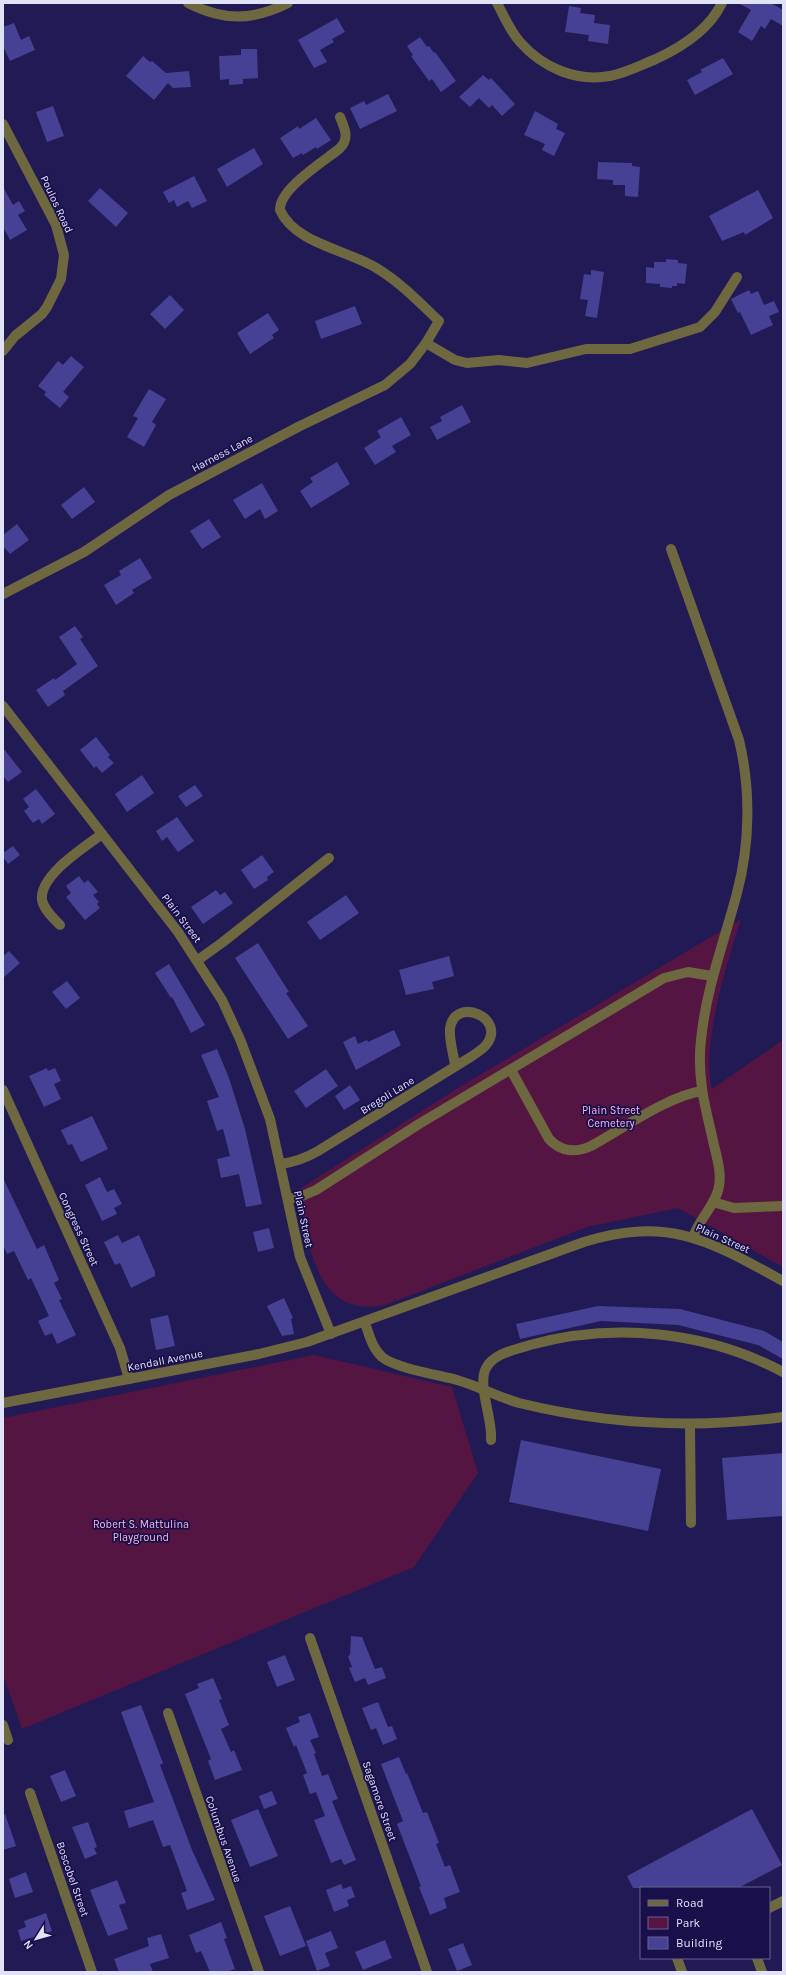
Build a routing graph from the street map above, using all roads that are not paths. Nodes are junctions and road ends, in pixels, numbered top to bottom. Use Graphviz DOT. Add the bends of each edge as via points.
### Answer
graph roads {
  1 [pos="188,3"];
  2 [pos="288,3"];
  3 [pos="497,3"];
  4 [pos="722,3"];
  5 [pos="340,117"];
  6 [pos="3,124"];
  7 [pos="737,277"];
  8 [pos="6,340"];
  9 [pos="426,343"];
  10 [pos="3,351"];
  11 [pos="671,549"];
  12 [pos="3,594"];
  13 [pos="3,706"];
  14 [pos="102,834"];
  15 [pos="329,858"];
  16 [pos="60,925"];
  17 [pos="198,960"];
  18 [pos="712,976"];
  19 [pos="456,1066"];
  20 [pos="511,1070"];
  21 [pos="3,1090"];
  22 [pos="702,1091"];
  23 [pos="281,1164"];
  24 [pos="288,1199"];
  25 [pos="713,1202"];
  26 [pos="783,1206"];
  27 [pos="693,1237"];
  28 [pos="783,1281"];
  29 [pos="365,1322"];
  30 [pos="331,1334"];
  31 [pos="783,1372"];
  32 [pos="129,1379"];
  33 [pos="484,1390"];
  34 [pos="3,1403"];
  35 [pos="783,1417"];
  36 [pos="690,1424"];
  37 [pos="491,1440"];
  38 [pos="691,1522"];
  39 [pos="310,1638"];
  40 [pos="168,1713"];
  41 [pos="3,1725"];
  42 [pos="8,1740"];
  43 [pos="30,1793"];
  44 [pos="783,1901"];
  45 [pos="770,1908"];
  46 [pos="677,1959"];
  47 [pos="757,1959"];
  48 [pos="92,1972"];
  49 [pos="259,1972"];
  50 [pos="427,1972"];
  51 [pos="682,1972"];
  52 [pos="762,1972"];
  1 -- 2 [label="street" via="222,16 241,18 261,14"];
  3 -- 4 [label="street" via="519,42 537,58 562,72 589,78 623,73 676,49 706,26"];
  5 -- 9 [label="street, Harness Lane" via="346,133 345,142 286,194 280,204 282,216 290,225 310,238 361,259 384,272 439,321"];
  6 -- 8 [label="street, Poulos Road" via="56,225 64,255 61,279 52,300 42,314"];
  7 -- 9 [label="street" via="706,323 684,333 630,349 586,349 527,363 499,360 467,363 455,360"];
  8 -- 10 [label="street, Poulos Road"];
  9 -- 12 [label="street, Harness Lane" via="410,364 385,385 298,427 169,495 84,552"];
  11 -- 18 [label="street" via="735,728 746,778 744,857 737,894"];
  13 -- 14 [label="street, Plain Street"];
  14 -- 16 [label="street" via="58,869 44,889 42,901"];
  14 -- 17 [label="street, Plain Street"];
  15 -- 17 [label="street"];
  17 -- 23 [label="street, Plain Street" via="222,1000 240,1039 270,1118"];
  18 -- 20 [label="street" via="688,972 664,978"];
  18 -- 22 [label="street" via="701,1039 699,1071"];
  19 -- 19 [label="street, Bregoli Lane" via="487,1044 490,1028 485,1018 476,1013 464,1013 456,1018 450,1031"];
  19 -- 23 [label="street, Bregoli Lane" via="312,1155"];
  20 -- 22 [label="street" via="549,1139 559,1147 571,1151 591,1146 671,1101 689,1093"];
  20 -- 24 [label="street" via="316,1190"];
  21 -- 32 [label="street, Congress Street" via="120,1348"];
  22 -- 25 [label="street" via="720,1172 719,1188"];
  23 -- 24 [label="street, Plain Street"];
  24 -- 30 [label="street, Plain Street" via="302,1262"];
  25 -- 26 [label="street" via="734,1208"];
  25 -- 27 [label="street" via="699,1222"];
  27 -- 28 [label="street, Plain Street"];
  27 -- 29 [label="street, Plain Street" via="658,1231 613,1233"];
  29 -- 30 [label="street, Plain Street"];
  29 -- 33 [label="street" via="376,1350 386,1360"];
  30 -- 32 [label="street, Kendall Avenue" via="259,1354"];
  31 -- 33 [label="street" via="749,1357 699,1341 651,1334 607,1332 562,1338 497,1356 485,1370"];
  32 -- 34 [label="street, Kendall Avenue"];
  33 -- 36 [label="street" via="518,1402 592,1418"];
  33 -- 37 [label="street" via="491,1425"];
  35 -- 36 [label="street"];
  36 -- 38 [label="street"];
  39 -- 50 [label="street, Sagamore Street"];
  40 -- 49 [label="street, Columbus Avenue"];
  41 -- 42 [label="street"];
  43 -- 48 [label="street, Boscobel Street"];
  44 -- 45 [label="street"];
  46 -- 51 [label="street"];
  47 -- 52 [label="street"];
}
